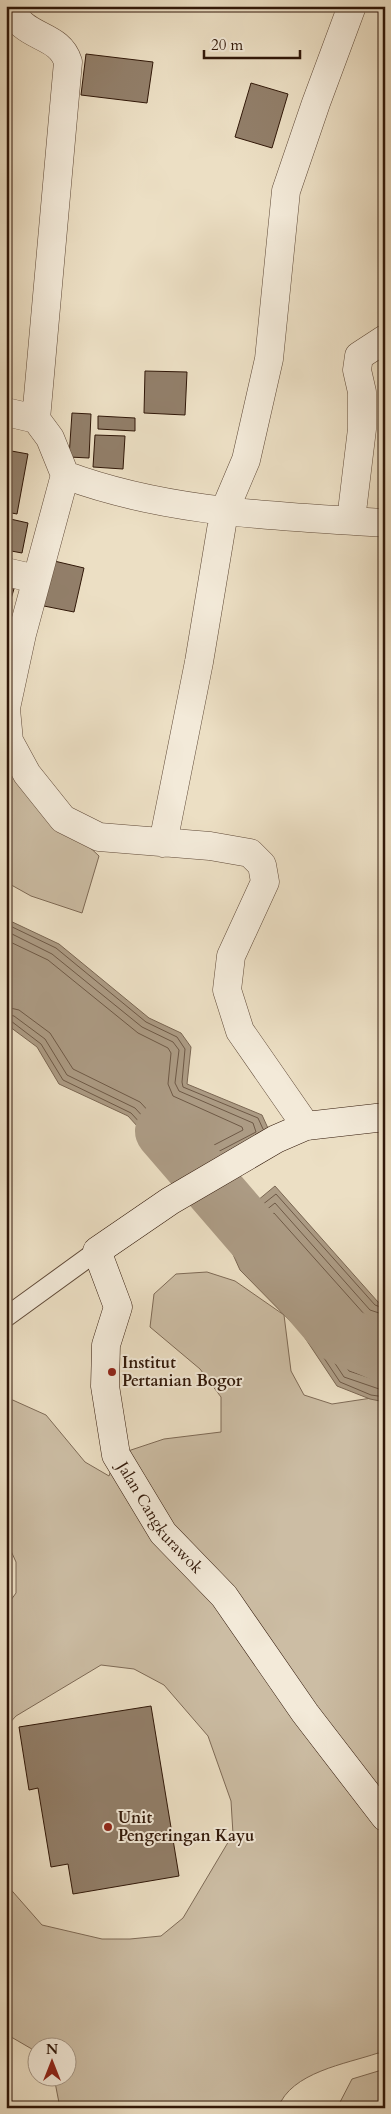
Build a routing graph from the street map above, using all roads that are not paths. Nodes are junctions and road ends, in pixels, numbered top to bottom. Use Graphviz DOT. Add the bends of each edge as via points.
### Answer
graph roads {
  1 [pos="10,6"];
  2 [pos="352,6"];
  3 [pos="385,339"];
  4 [pos="6,412"];
  5 [pos="36,419"];
  6 [pos="65,476"];
  7 [pos="224,512"];
  8 [pos="351,520"];
  9 [pos="385,523"];
  10 [pos="6,572"];
  11 [pos="36,579"];
  12 [pos="6,708"];
  13 [pos="163,843"];
  14 [pos="385,1117"];
  15 [pos="306,1126"];
  16 [pos="97,1251"];
  17 [pos="6,1317"];
  18 [pos="385,1817"];
  1 -- 5 [label="street" via="15,19 24,28 57,45 68,62"];
  2 -- 7 [label="street" via="286,192 269,359 246,460"];
  3 -- 8 [label="street" via="360,356 357,370 362,392 362,429"];
  4 -- 5 [label="street"];
  5 -- 6 [label="street" via="50,438"];
  6 -- 7 [label="street" via="101,489 167,504"];
  6 -- 11 [label="street"];
  7 -- 8 [label="street"];
  7 -- 13 [label="street" via="199,662"];
  8 -- 9 [label="street"];
  10 -- 11 [label="street"];
  11 -- 12 [label="street"];
  12 -- 13 [label="street" via="9,741 27,774 63,819 99,837"];
  13 -- 15 [label="street" via="250,853 262,865 265,882 232,956 227,990 240,1031"];
  14 -- 15 [label="street"];
  15 -- 16 [label="street" via="276,1139 170,1200"];
  16 -- 17 [label="lane"];
  16 -- 18 [label="street, Jalan Cangkurawok" via="118,1307 106,1345 105,1386 116,1456 163,1533 224,1596 305,1713"];
}
